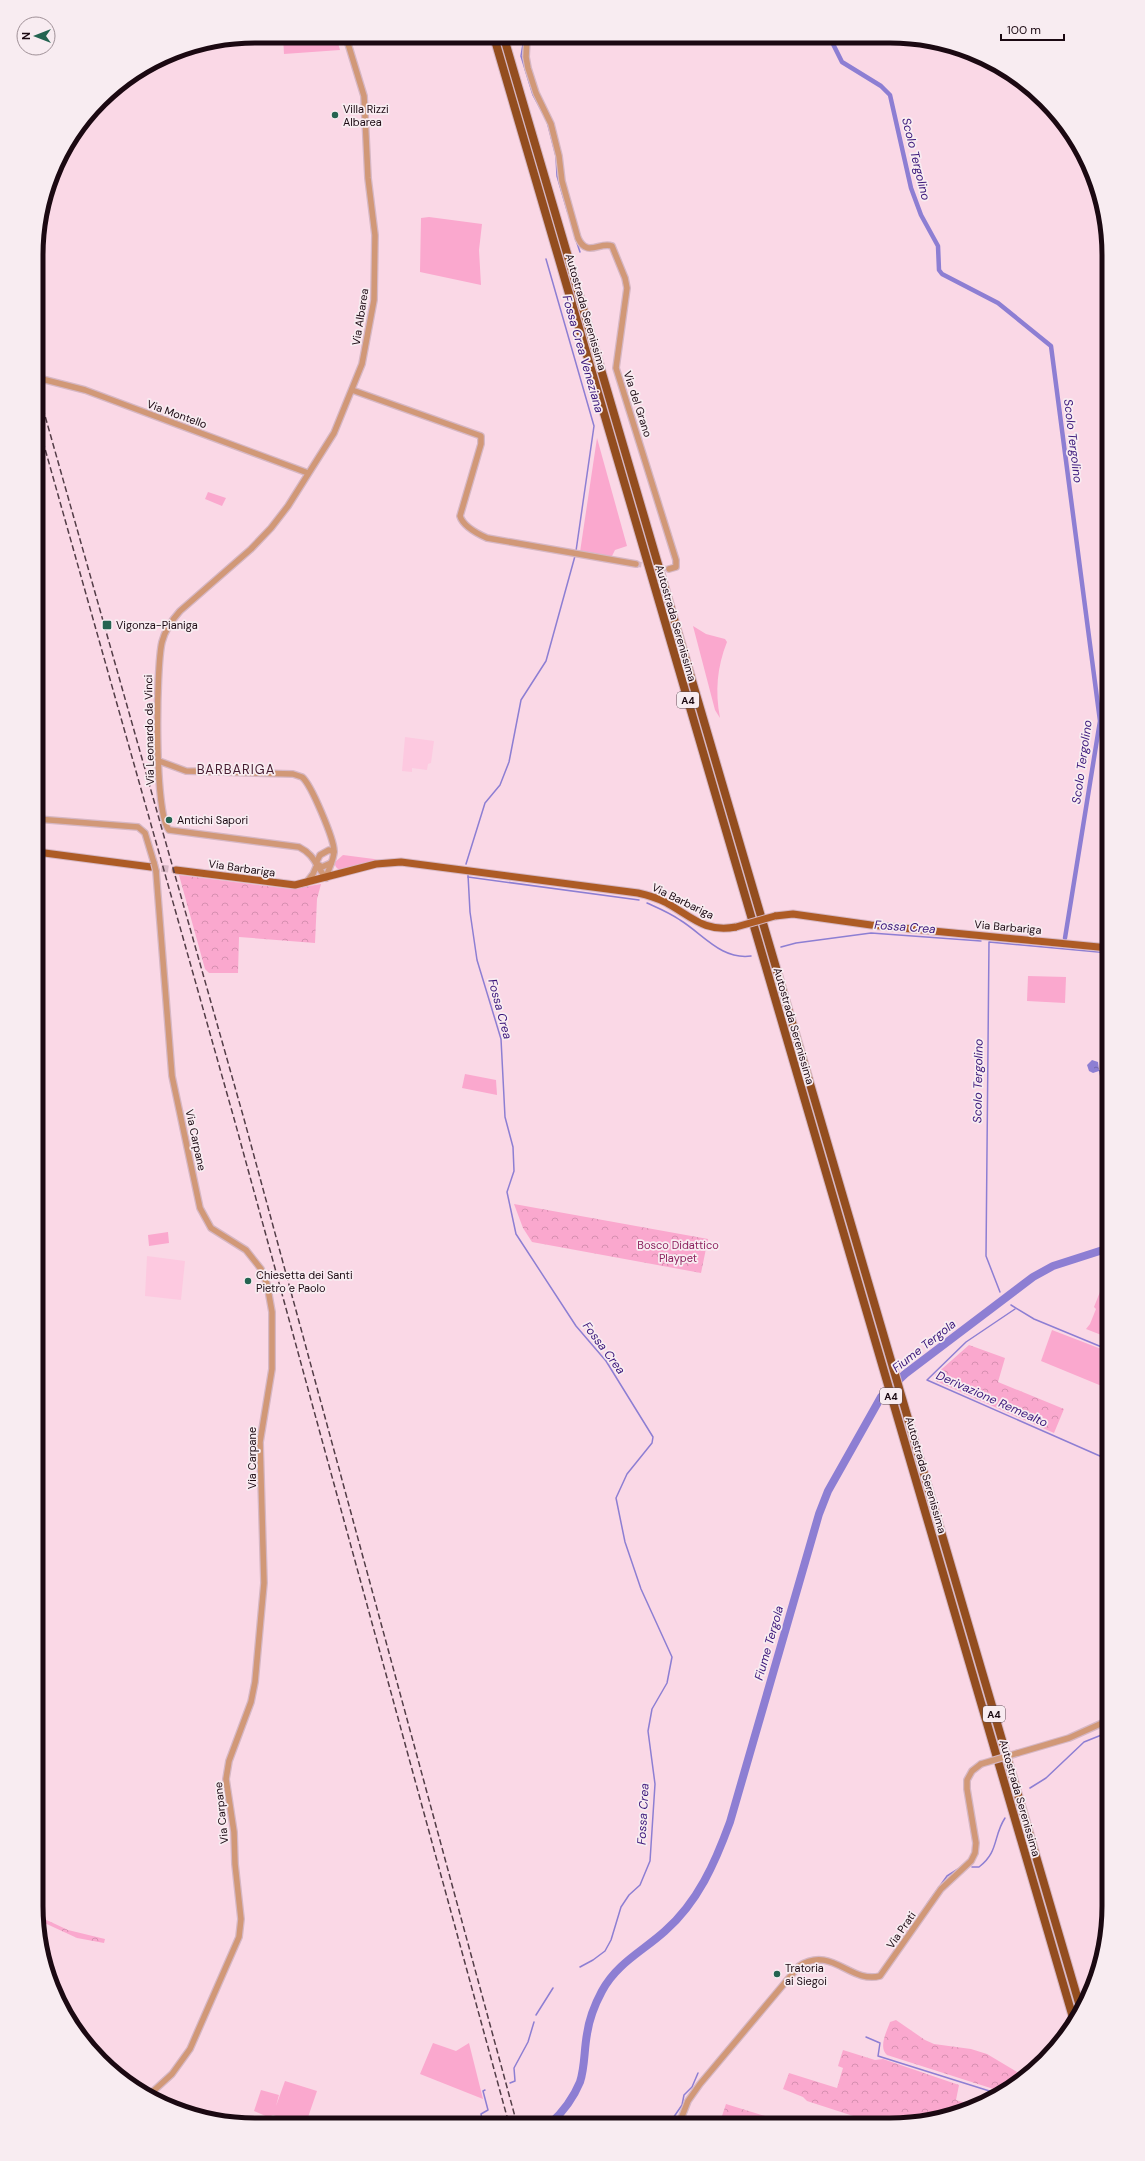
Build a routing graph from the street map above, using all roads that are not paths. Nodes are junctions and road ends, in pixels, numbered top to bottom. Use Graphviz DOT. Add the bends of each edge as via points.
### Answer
graph roads {
  1 [pos="348,43"];
  2 [pos="495,43"];
  3 [pos="505,43"];
  4 [pos="527,43"];
  5 [pos="43,379"];
  6 [pos="352,390"];
  7 [pos="308,473"];
  8 [pos="235,563"];
  9 [pos="636,564"];
  10 [pos="668,569"];
  11 [pos="159,761"];
  12 [pos="43,819"];
  13 [pos="334,852"];
  14 [pos="43,853"];
  15 [pos="331,863"];
  16 [pos="316,865"];
  17 [pos="153,867"];
  18 [pos="176,870"];
  19 [pos="344,873"];
  20 [pos="326,878"];
  21 [pos="305,884"];
  22 [pos="1102,947"];
  23 [pos="1102,1723"];
  24 [pos="1079,2002"];
  25 [pos="1072,2015"];
  26 [pos="153,2092"];
  27 [pos="681,2118"];
  1 -- 6 [label="street, Via Albarea" via="364,96 368,178 375,235 372,315 364,354"];
  2 -- 25 [label="highway, Autostrada Serenissima / A4"];
  3 -- 24 [label="highway, Autostrada Serenissima / A4"];
  4 -- 10 [label="street, Via del Grano" via="528,68 536,93 551,124 562,181 578,238 582,244 590,248 612,246 625,278 627,293 616,368 676,560 676,567"];
  5 -- 7 [label="street, Via Montello" via="94,393"];
  6 -- 7 [label="street, Via Albarea" via="334,433"];
  6 -- 9 [label="street" via="481,436 480,452 460,516 464,523 487,538"];
  7 -- 8 [label="street, Via Albarea" via="271,528"];
  8 -- 11 [label="street, Via Leonardo da Vinci" via="180,611 166,632 160,654 157,688"];
  11 -- 13 [label="street" via="186,771 293,774 302,777 307,781 332,839"];
  11 -- 16 [label="street, Via Leonardo da Vinci" via="161,801 164,821 169,830 299,847 310,853"];
  12 -- 17 [label="street, Via Carpane" via="138,827 145,833"];
  13 -- 15 [label="street"];
  13 -- 16 [label="street" via="328,850 322,853"];
  14 -- 17 [label="main road"];
  15 -- 16 [label="street" via="322,867"];
  15 -- 19 [label="street" via="336,870"];
  15 -- 20 [label="street"];
  16 -- 20 [label="street"];
  16 -- 21 [label="street"];
  17 -- 26 [label="street, Via Carpane" via="172,1076 200,1208 211,1228 246,1250 261,1269 271,1302 273,1342 271,1376 260,1442 264,1579 255,1682 251,1702 229,1761 226,1780 234,1832 241,1919 239,1937 190,2049 172,2074"];
  18 -- 21 [label="main road, Via Barbariga" via="281,885"];
  19 -- 20 [label="main road, Via Barbariga"];
  19 -- 22 [label="main road, Via Barbariga, bridge" via="376,864 401,862 638,893 666,903 706,926 720,929 793,914 871,925"];
  20 -- 21 [label="main road, Via Barbariga"];
  23 -- 27 [label="street, Via Prati, bridge" via="1069,1738 981,1764 972,1771 967,1780 976,1843 975,1853 971,1861 942,1889 880,1976 864,1977 840,1964 828,1961 809,1961 799,1966 700,2084 688,2101"];
}
